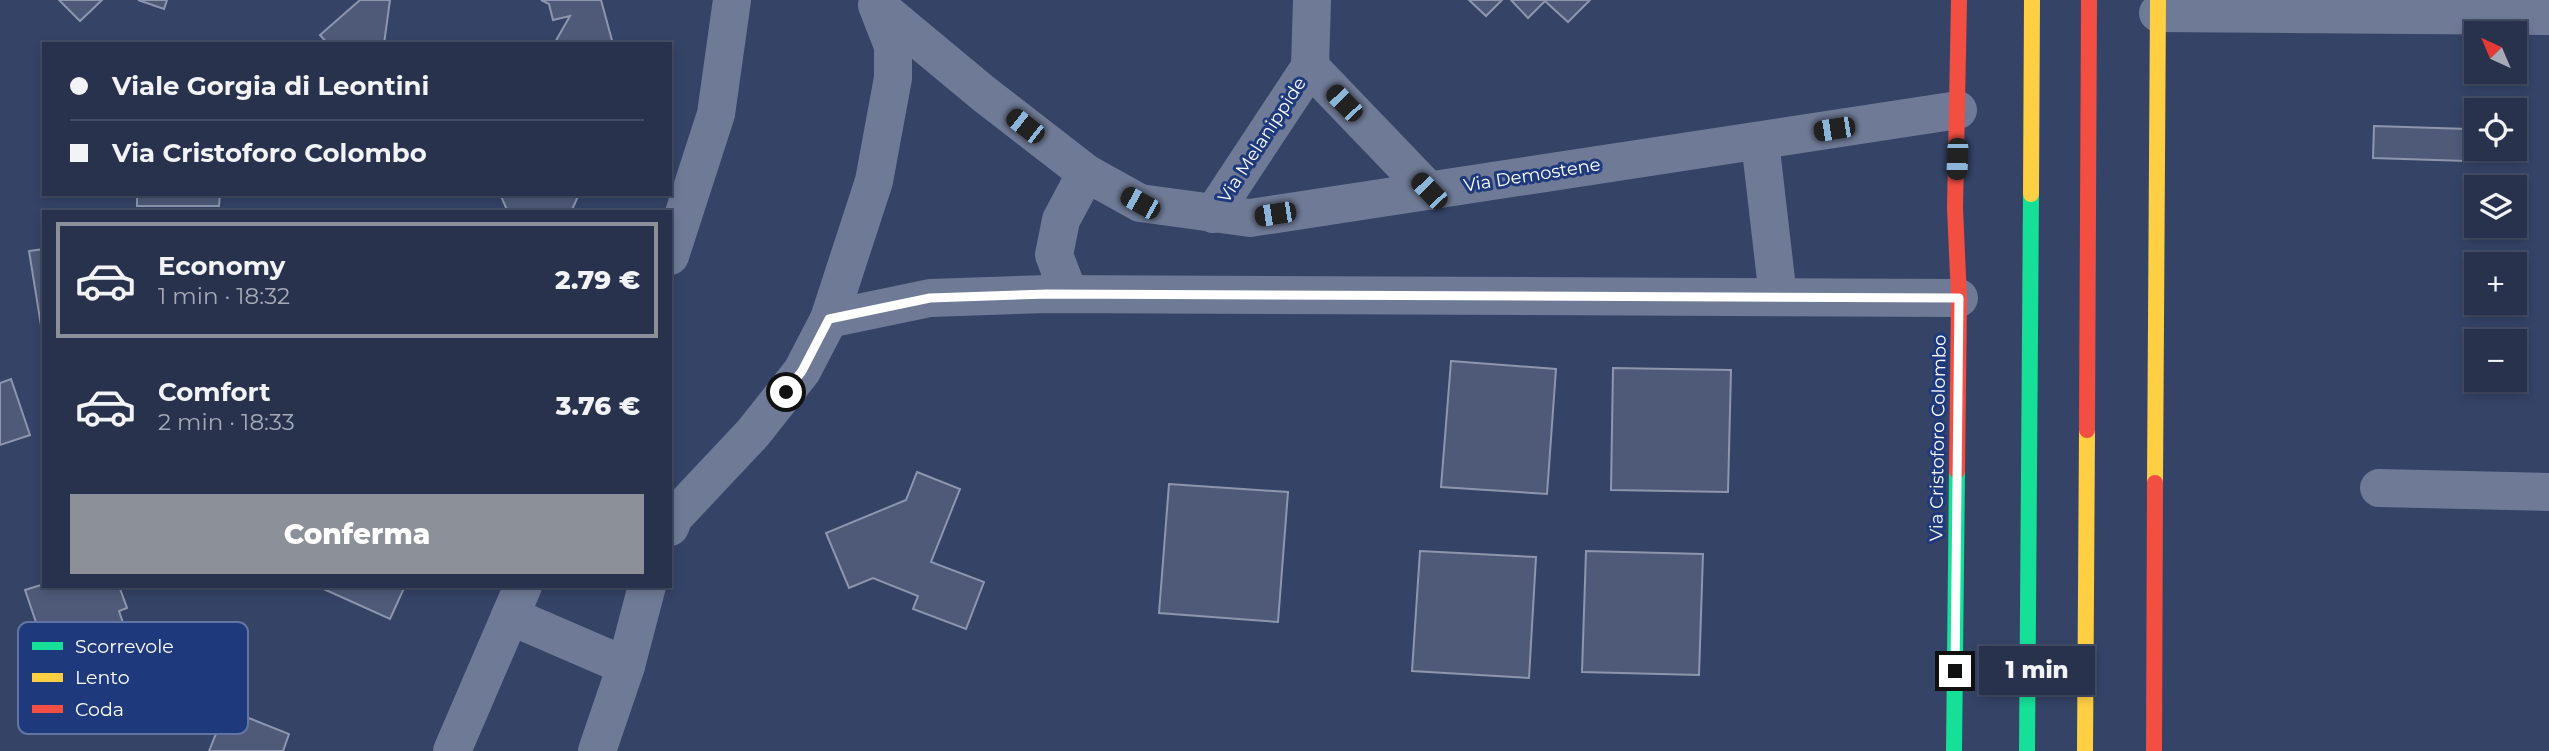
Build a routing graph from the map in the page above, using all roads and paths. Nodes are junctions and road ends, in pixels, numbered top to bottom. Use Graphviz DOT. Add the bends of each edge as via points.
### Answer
graph roads {
  1 [pos="732,0"];
  2 [pos="1312,0"];
  3 [pos="1959,0"];
  4 [pos="2032,0"];
  5 [pos="2089,0"];
  6 [pos="875,3"];
  7 [pos="2158,6"];
  8 [pos="2549,16"];
  9 [pos="1310,67"];
  10 [pos="1958,110"];
  11 [pos="1760,141"];
  12 [pos="1086,173"];
  13 [pos="1429,191"];
  14 [pos="1213,214"];
  15 [pos="672,250"];
  16 [pos="1069,294"];
  17 [pos="1778,297"];
  18 [pos="1959,298"];
  19 [pos="829,319"];
  20 [pos="2379,488"];
  21 [pos="2549,492"];
  22 [pos="672,522"];
  23 [pos="646,588"];
  24 [pos="517,601"];
  25 [pos="626,666"];
  26 [pos="452,751"];
  27 [pos="597,751"];
  28 [pos="1954,751"];
  29 [pos="2027,751"];
  30 [pos="2085,751"];
  31 [pos="2154,751"];
  1 -- 15 [label="street" via="716,114"];
  2 -- 9 [label="street, Via Melanippide"];
  3 -- 10 [label="street, Via Cristoforo Colombo"];
  4 -- 29 [label="street"];
  5 -- 30 [label="street"];
  6 -- 12 [label="street, Via Demostene"];
  6 -- 19 [label="street" via="893,46 893,78 874,181"];
  7 -- 8 [label="street"];
  7 -- 31 [label="street"];
  9 -- 13 [label="street, Via Melanippide"];
  9 -- 14 [label="street, Via Melanippide"];
  10 -- 11 [label="street, Via Demostene"];
  10 -- 18 [label="street, Via Cristoforo Colombo" via="1955,208"];
  11 -- 13 [label="street, Via Demostene"];
  11 -- 17 [label="street"];
  12 -- 14 [label="street, Via Demostene" via="1140,203"];
  12 -- 16 [label="street" via="1060,220 1054,255"];
  13 -- 14 [label="street, Via Demostene" via="1250,218"];
  16 -- 17 [label="street"];
  16 -- 19 [label="street" via="930,298"];
  17 -- 18 [label="street"];
  18 -- 28 [label="street, Via Cristoforo Colombo"];
  19 -- 22 [label="street" via="802,371"];
  20 -- 21 [label="street"];
  23 -- 25 [label="street"];
  24 -- 25 [label="street"];
  24 -- 26 [label="street"];
  25 -- 27 [label="street"];
}
